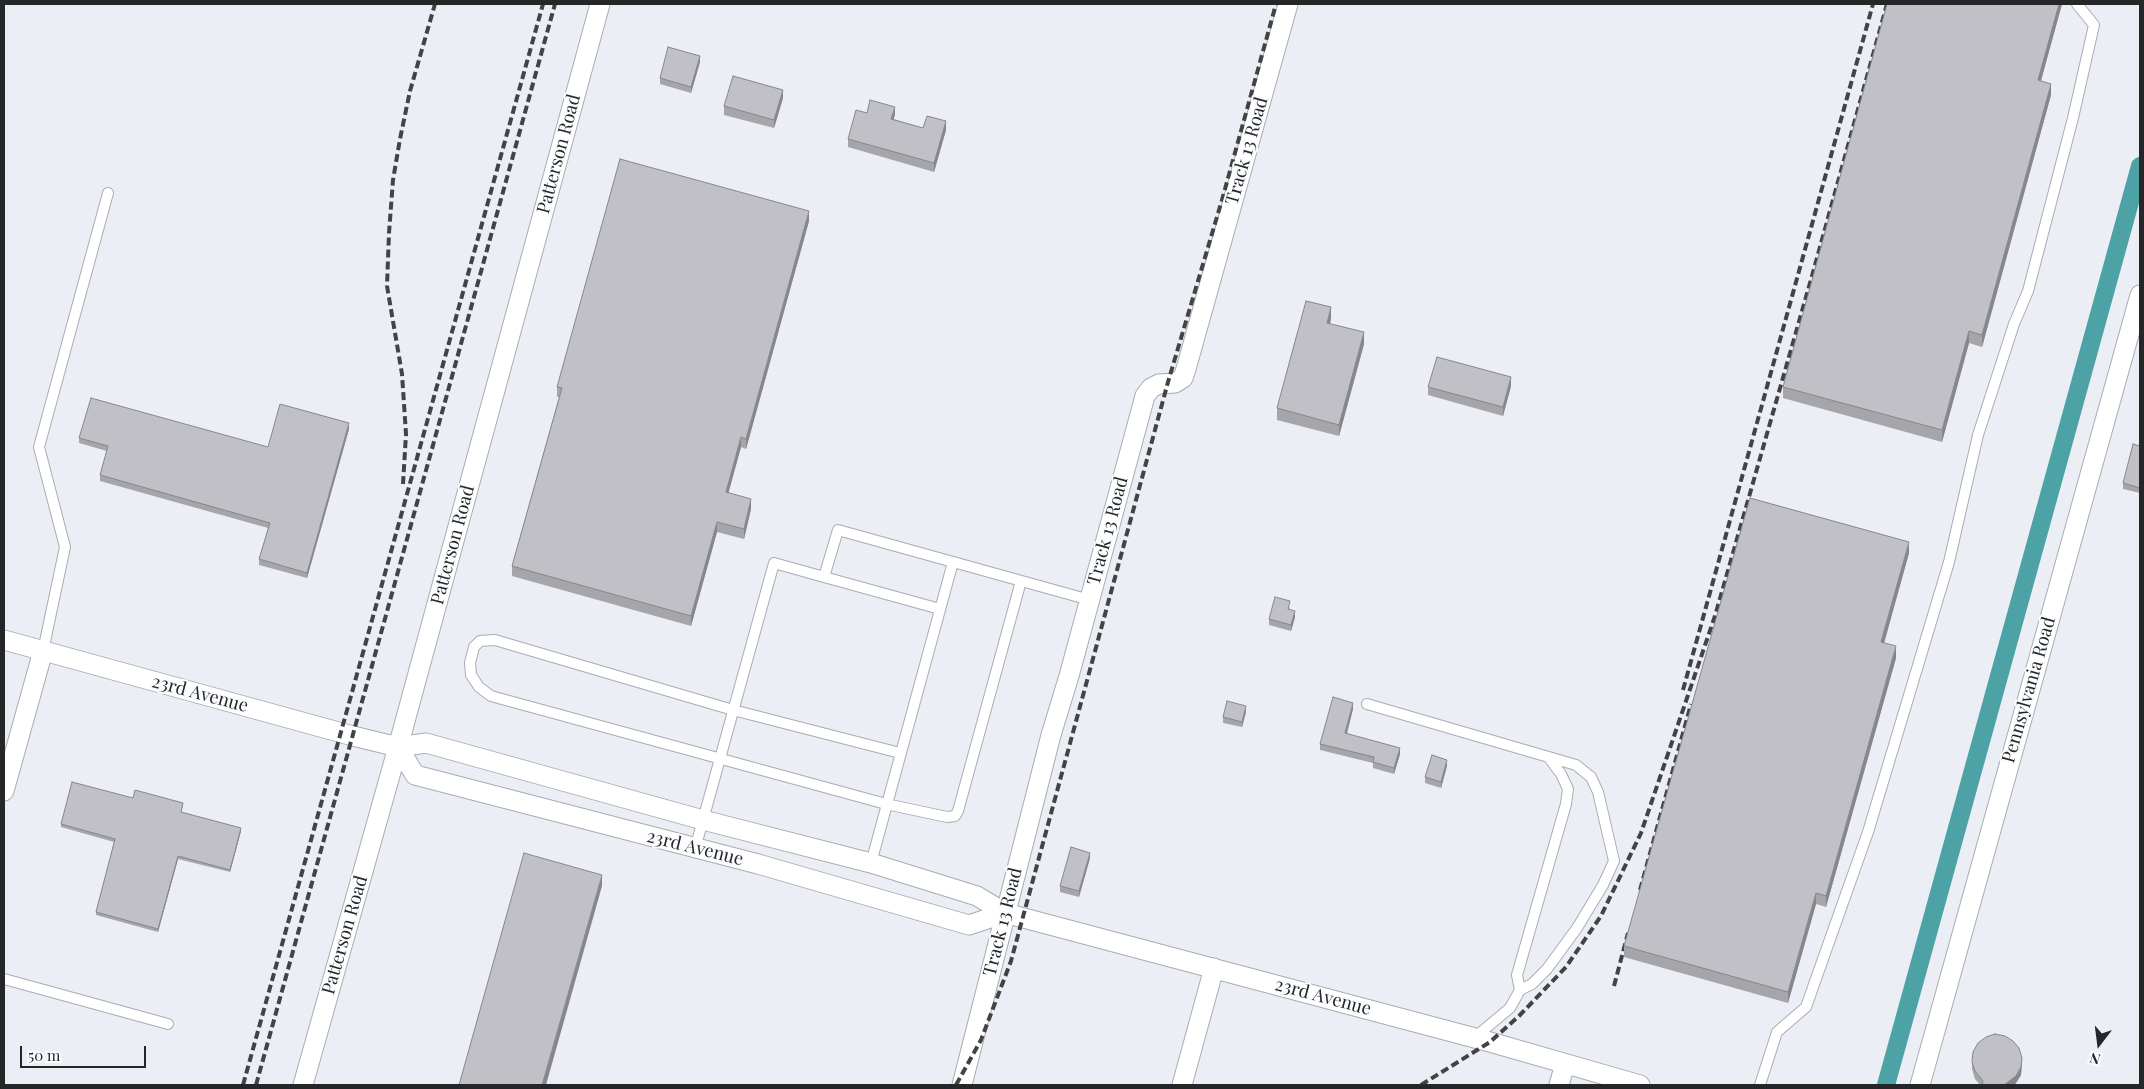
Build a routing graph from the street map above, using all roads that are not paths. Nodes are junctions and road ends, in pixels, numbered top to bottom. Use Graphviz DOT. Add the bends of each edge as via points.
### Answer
graph roads {
  1 [pos="600,4"];
  2 [pos="1288,4"];
  3 [pos="2077,4"];
  4 [pos="108,193"];
  5 [pos="2140,295"];
  6 [pos="953,562"];
  7 [pos="824,578"];
  8 [pos="1021,581"];
  9 [pos="1090,600"];
  10 [pos="940,609"];
  11 [pos="4,640"];
  12 [pos="43,651"];
  13 [pos="1367,704"];
  14 [pos="733,710"];
  15 [pos="398,747"];
  16 [pos="900,753"];
  17 [pos="1549,758"];
  18 [pos="720,760"];
  19 [pos="7,768"];
  20 [pos="4,791"];
  21 [pos="886,804"];
  22 [pos="703,820"];
  23 [pos="695,849"];
  24 [pos="871,863"];
  25 [pos="1004,913"];
  26 [pos="1214,968"];
  27 [pos="4,979"];
  28 [pos="1520,990"];
  29 [pos="168,1024"];
  30 [pos="1474,1038"];
  31 [pos="1564,1064"];
  32 [pos="302,1085"];
  33 [pos="962,1085"];
  34 [pos="1182,1085"];
  35 [pos="1559,1085"];
  36 [pos="1640,1085"];
  37 [pos="1760,1085"];
  38 [pos="1920,1085"];
  1 -- 15 [label="street, Patterson Road"];
  2 -- 9 [label="street, Track 13 Road" via="1183,378 1175,383 1159,384 1145,396"];
  3 -- 37 [label="lane" via="2094,25 2075,109 2028,291 1978,435 1949,562 1868,832 1806,1007 1777,1032"];
  4 -- 12 [label="lane" via="39,447 65,547"];
  5 -- 38 [label="street, Pennsylvania Road"];
  6 -- 7 [label="lane" via="838,530"];
  6 -- 8 [label="lane"];
  6 -- 10 [label="lane"];
  7 -- 10 [label="lane"];
  7 -- 14 [label="lane" via="774,562"];
  8 -- 9 [label="lane"];
  8 -- 21 [label="lane" via="955,816 938,816"];
  9 -- 25 [label="street, Track 13 Road"];
  10 -- 16 [label="lane"];
  11 -- 12 [label="street, 23rd Avenue"];
  12 -- 15 [label="street, 23rd Avenue"];
  12 -- 19 [label="street"];
  13 -- 17 [label="lane"];
  14 -- 16 [label="lane"];
  14 -- 18 [label="lane"];
  14 -- 18 [label="lane" via="495,640 480,641 474,647 471,675 491,696"];
  15 -- 22 [label="street, 23rd Avenue" via="426,743"];
  15 -- 23 [label="street, 23rd Avenue" via="415,775"];
  15 -- 32 [label="street, Patterson Road"];
  16 -- 21 [label="lane"];
  17 -- 28 [label="lane" via="1568,789 1517,975"];
  17 -- 28 [label="lane" via="1576,766 1591,777 1598,792 1614,861 1591,907 1564,947 1532,984"];
  18 -- 21 [label="lane"];
  18 -- 22 [label="lane"];
  19 -- 20 [label="street"];
  21 -- 24 [label="lane"];
  22 -- 23 [label="lane"];
  22 -- 24 [label="street, 23rd Avenue"];
  23 -- 25 [label="street, 23rd Avenue" via="969,925"];
  24 -- 25 [label="street, 23rd Avenue" via="977,896"];
  25 -- 26 [label="street, 23rd Avenue"];
  25 -- 33 [label="street, Track 13 Road"];
  26 -- 30 [label="street, 23rd Avenue"];
  26 -- 34 [label="street"];
  27 -- 29 [label="lane"];
  28 -- 30 [label="lane" via="1510,1008"];
  30 -- 31 [label="street, 23rd Avenue"];
  31 -- 35 [label="street"];
  31 -- 36 [label="street, 23rd Avenue"];
}
